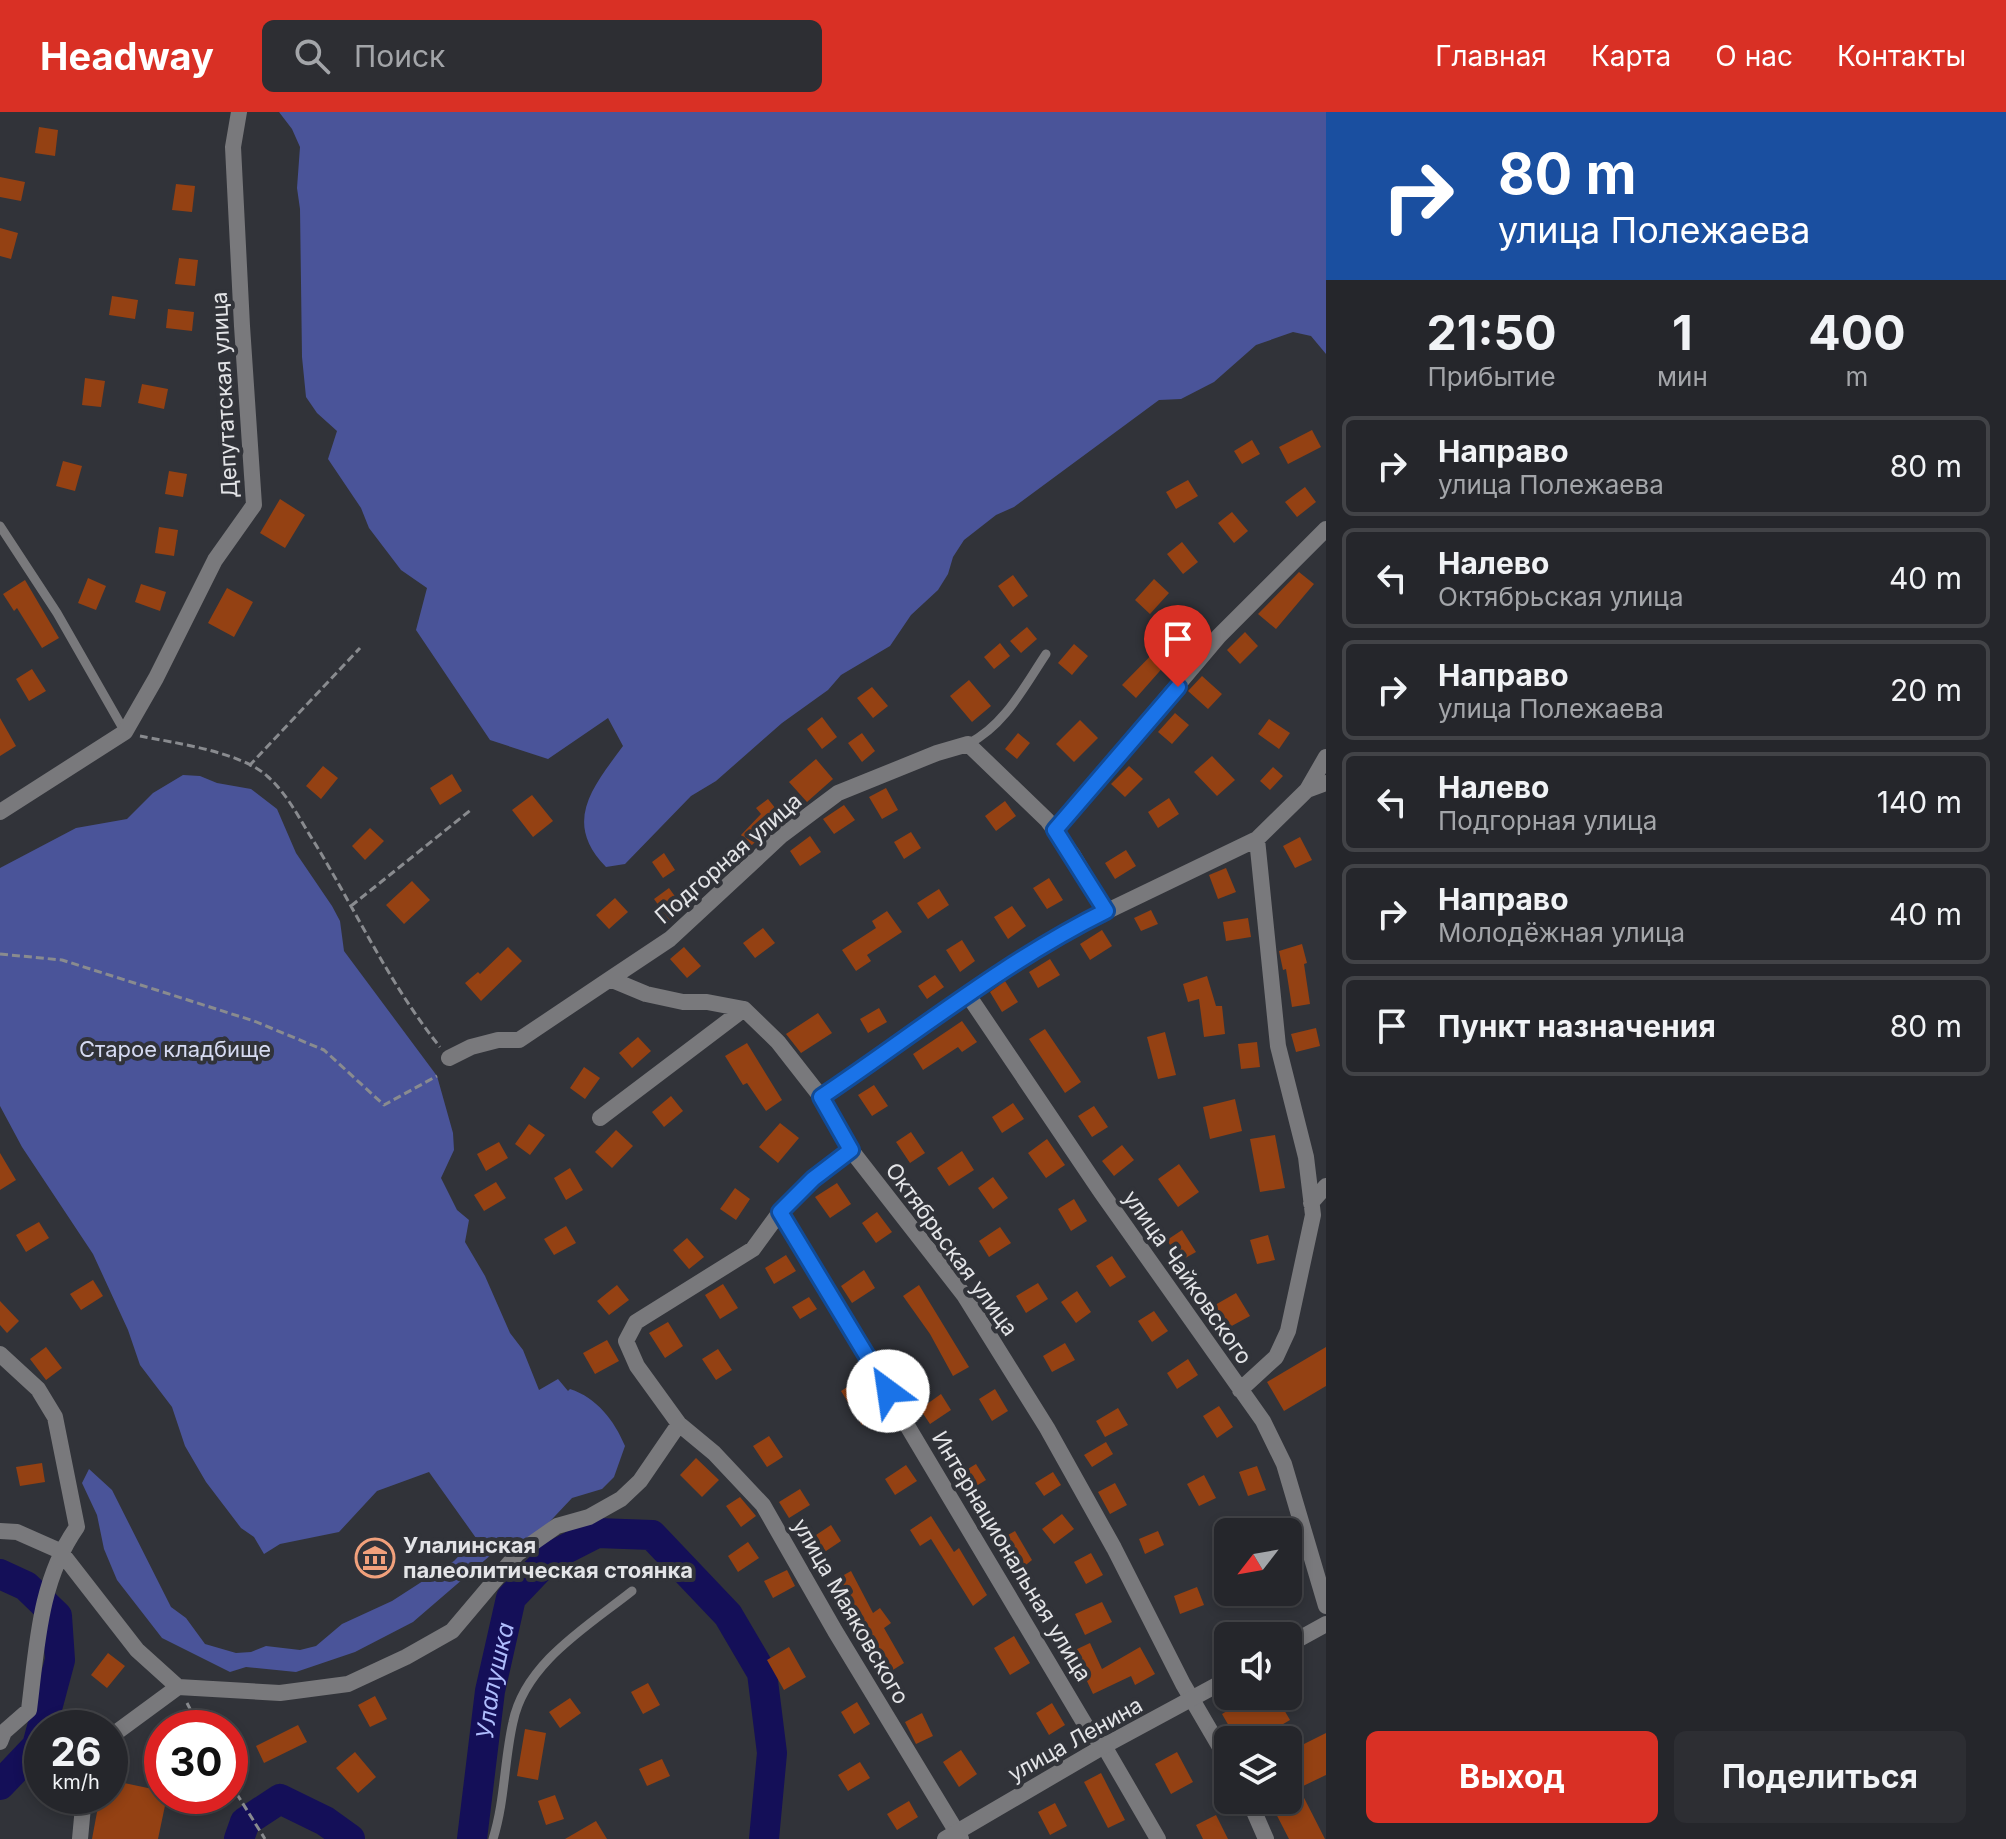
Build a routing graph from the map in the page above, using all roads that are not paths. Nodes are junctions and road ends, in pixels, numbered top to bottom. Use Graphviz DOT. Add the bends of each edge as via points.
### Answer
graph roads {
  1 [pos="239,112"];
  2 [pos="0,526"];
  3 [pos="1326,529"];
  4 [pos="1046,654"];
  5 [pos="125,732"];
  6 [pos="968,744"];
  7 [pos="1326,757"];
  8 [pos="1326,783"];
  9 [pos="1307,790"];
  10 [pos="0,812"];
  11 [pos="1055,830"];
  12 [pos="1257,839"];
  13 [pos="1106,911"];
  14 [pos="610,979"];
  15 [pos="968,995"];
  16 [pos="744,1009"];
  17 [pos="449,1058"];
  18 [pos="821,1097"];
  19 [pos="600,1118"];
  20 [pos="851,1150"];
  21 [pos="1326,1186"];
  22 [pos="1311,1203"];
  23 [pos="780,1212"];
  24 [pos="0,1354"];
  25 [pos="1240,1390"];
  26 [pos="679,1424"];
  27 [pos="0,1531"];
  28 [pos="60,1551"];
  29 [pos="632,1591"];
  30 [pos="1326,1606"];
  31 [pos="1326,1624"];
  32 [pos="1302,1637"];
  33 [pos="178,1687"];
  34 [pos="1214,1687"];
  35 [pos="1192,1699"];
  36 [pos="128,1724"];
  37 [pos="1214,1737"];
  38 [pos="0,1742"];
  39 [pos="1104,1746"];
  40 [pos="82,1814"];
  41 [pos="1255,1814"];
  42 [pos="954,1837"];
  43 [pos="80,1839"];
  44 [pos="493,1839"];
  45 [pos="1158,1839"];
  46 [pos="1266,1839"];
  1 -- 5 [label="street, Депутатская улица" via="233,147 254,505 215,560"];
  2 -- 5 [label="lane"];
  3 -- 11 [label="street" via="1219,636"];
  4 -- 6 [label="lane, Подгорная улица" via="1009,711"];
  5 -- 10 [label="street, Депутатская улица"];
  6 -- 11 [label="street"];
  6 -- 14 [label="street, Подгорная улица" via="838,793 782,835 670,939"];
  7 -- 9 [label="street"];
  8 -- 9 [label="street"];
  9 -- 12 [label="street"];
  11 -- 13 [label="street"];
  12 -- 13 [label="street"];
  12 -- 22 [label="street" via="1278,1046 1306,1157"];
  13 -- 15 [label="street"];
  14 -- 16 [label="street" via="646,994"];
  14 -- 17 [label="street" via="519,1040 498,1040"];
  15 -- 18 [label="street"];
  15 -- 25 [label="street, улица Чайковского"];
  16 -- 18 [label="street, Октябрьская улица"];
  16 -- 19 [label="street"];
  18 -- 20 [label="street, Октябрьская улица"];
  20 -- 23 [label="street"];
  20 -- 35 [label="street, Октябрьская улица" via="964,1295 1047,1428"];
  21 -- 22 [label="street"];
  22 -- 25 [label="street" via="1313,1215 1288,1331 1276,1357"];
  23 -- 26 [label="street, улица Маяковского" via="753,1249 636,1322 626,1341 637,1366"];
  23 -- 39 [label="street, Интернациональная улица" via="1089,1731"];
  24 -- 28 [label="street" via="38,1389 55,1417 77,1527"];
  25 -- 30 [label="street, улица Чайковского" via="1284,1464"];
  26 -- 33 [label="street" via="640,1481 621,1499 589,1517 557,1526 517,1554 452,1631 406,1657 348,1684 280,1693"];
  26 -- 42 [label="street, улица Маяковского" via="763,1505"];
  27 -- 28 [label="street" via="17,1532"];
  28 -- 33 [label="street" via="137,1650"];
  28 -- 38 [label="street" via="44,1602 29,1710"];
  29 -- 44 [label="lane" via="561,1647 533,1679 513,1718"];
  31 -- 32 [label="street"];
  33 -- 36 [label="street"];
  34 -- 35 [label="street, улица Ленина"];
  35 -- 37 [label="street, Октябрьская улица"];
  35 -- 39 [label="street, улица Ленина"];
  39 -- 42 [label="street, улица Ленина"];
  39 -- 45 [label="street, Интернациональная улица"];
  40 -- 43 [label="street"];
  41 -- 46 [label="street"];
}
